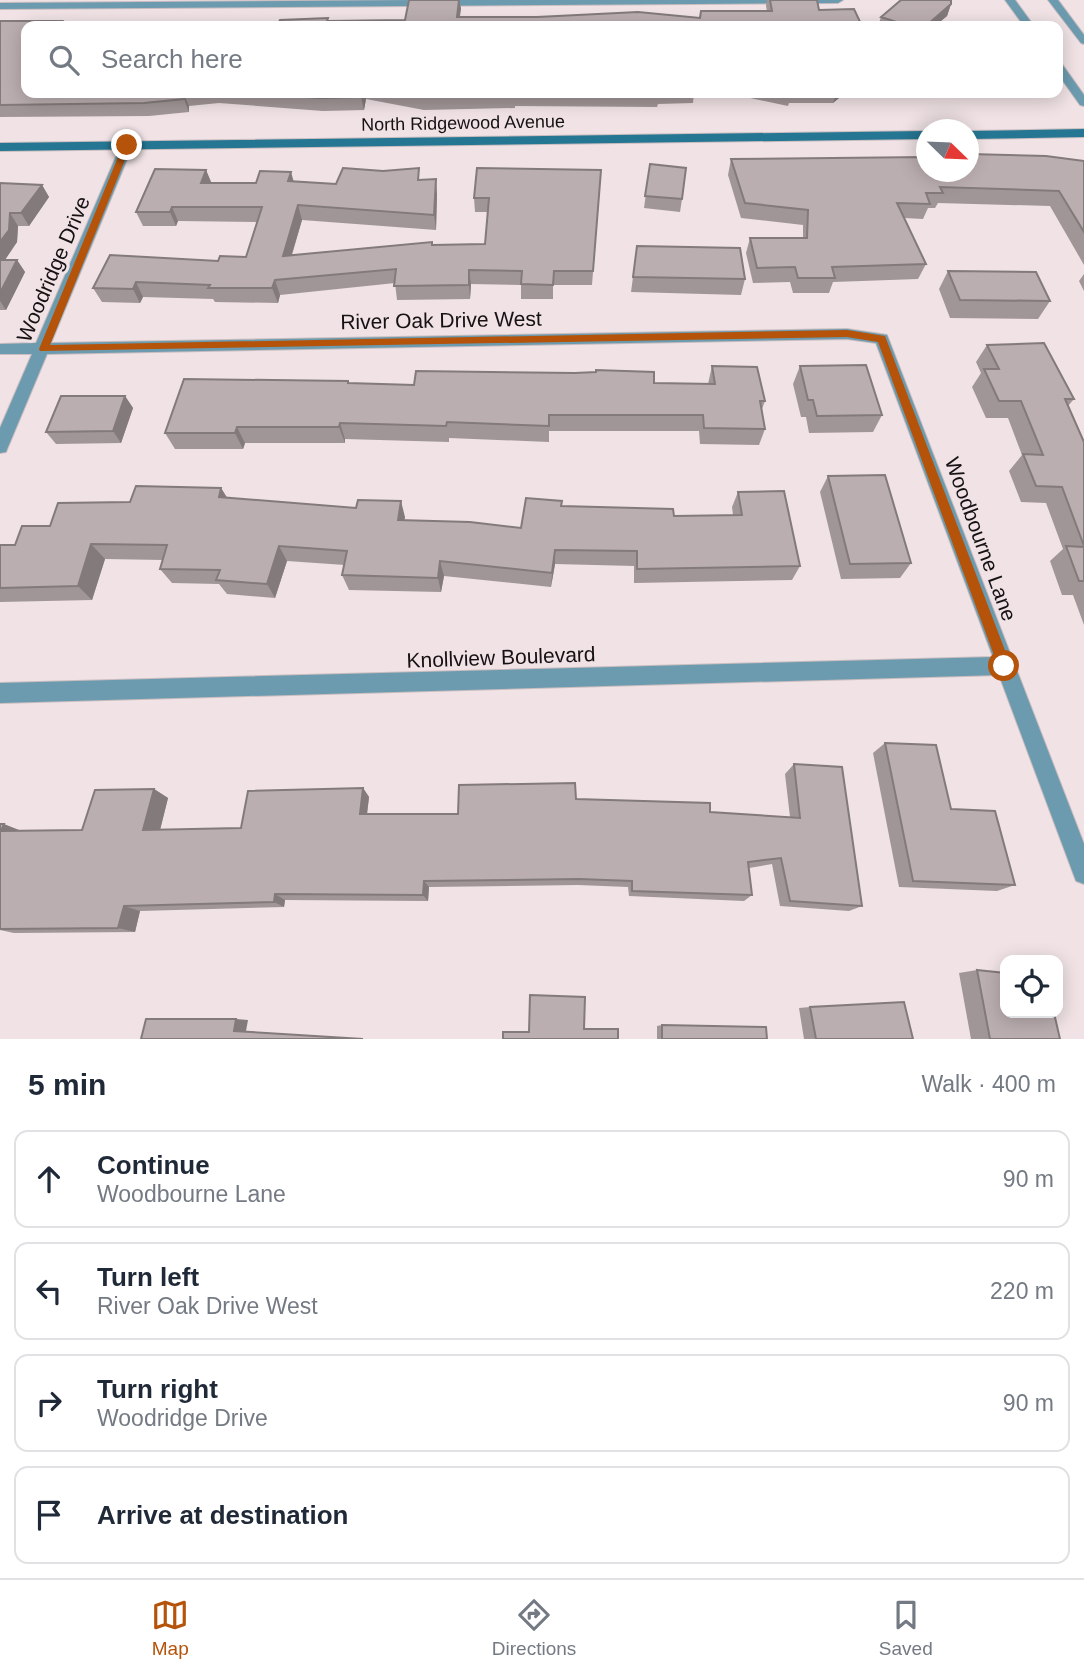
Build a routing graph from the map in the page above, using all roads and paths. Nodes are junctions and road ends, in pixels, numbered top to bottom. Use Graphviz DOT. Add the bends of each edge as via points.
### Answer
graph roads {
  1 [pos="838,0"];
  2 [pos="1010,0"];
  3 [pos="1053,0"];
  4 [pos="309,1"];
  5 [pos="0,6"];
  6 [pos="1025,21"];
  7 [pos="1084,41"];
  8 [pos="1063,73"];
  9 [pos="1084,103"];
  10 [pos="1084,133"];
  11 [pos="916,135"];
  12 [pos="979,135"];
  13 [pos="127,145"];
  14 [pos="0,147"];
  15 [pos="882,339"];
  16 [pos="0,349"];
  17 [pos="43,349"];
  18 [pos="0,447"];
  19 [pos="1004,666"];
  20 [pos="0,693"];
  21 [pos="1084,873"];
  1 -- 4 [label="street"];
  2 -- 6 [label="street"];
  3 -- 7 [label="lane"];
  4 -- 5 [label="street"];
  8 -- 9 [label="street"];
  10 -- 12 [label="street"];
  11 -- 13 [label="street, North Ridgewood Avenue"];
  13 -- 14 [label="street, North Ridgewood Avenue"];
  13 -- 17 [label="street, Woodridge Drive"];
  15 -- 17 [label="street, River Oak Drive West" via="847,334"];
  15 -- 19 [label="street, Woodbourne Lane"];
  16 -- 17 [label="street, River Oak Drive West"];
  17 -- 18 [label="street, Woodridge Drive"];
  19 -- 20 [label="street, Knollview Boulevard"];
  19 -- 21 [label="street, Woodbourne Lane"];
}
